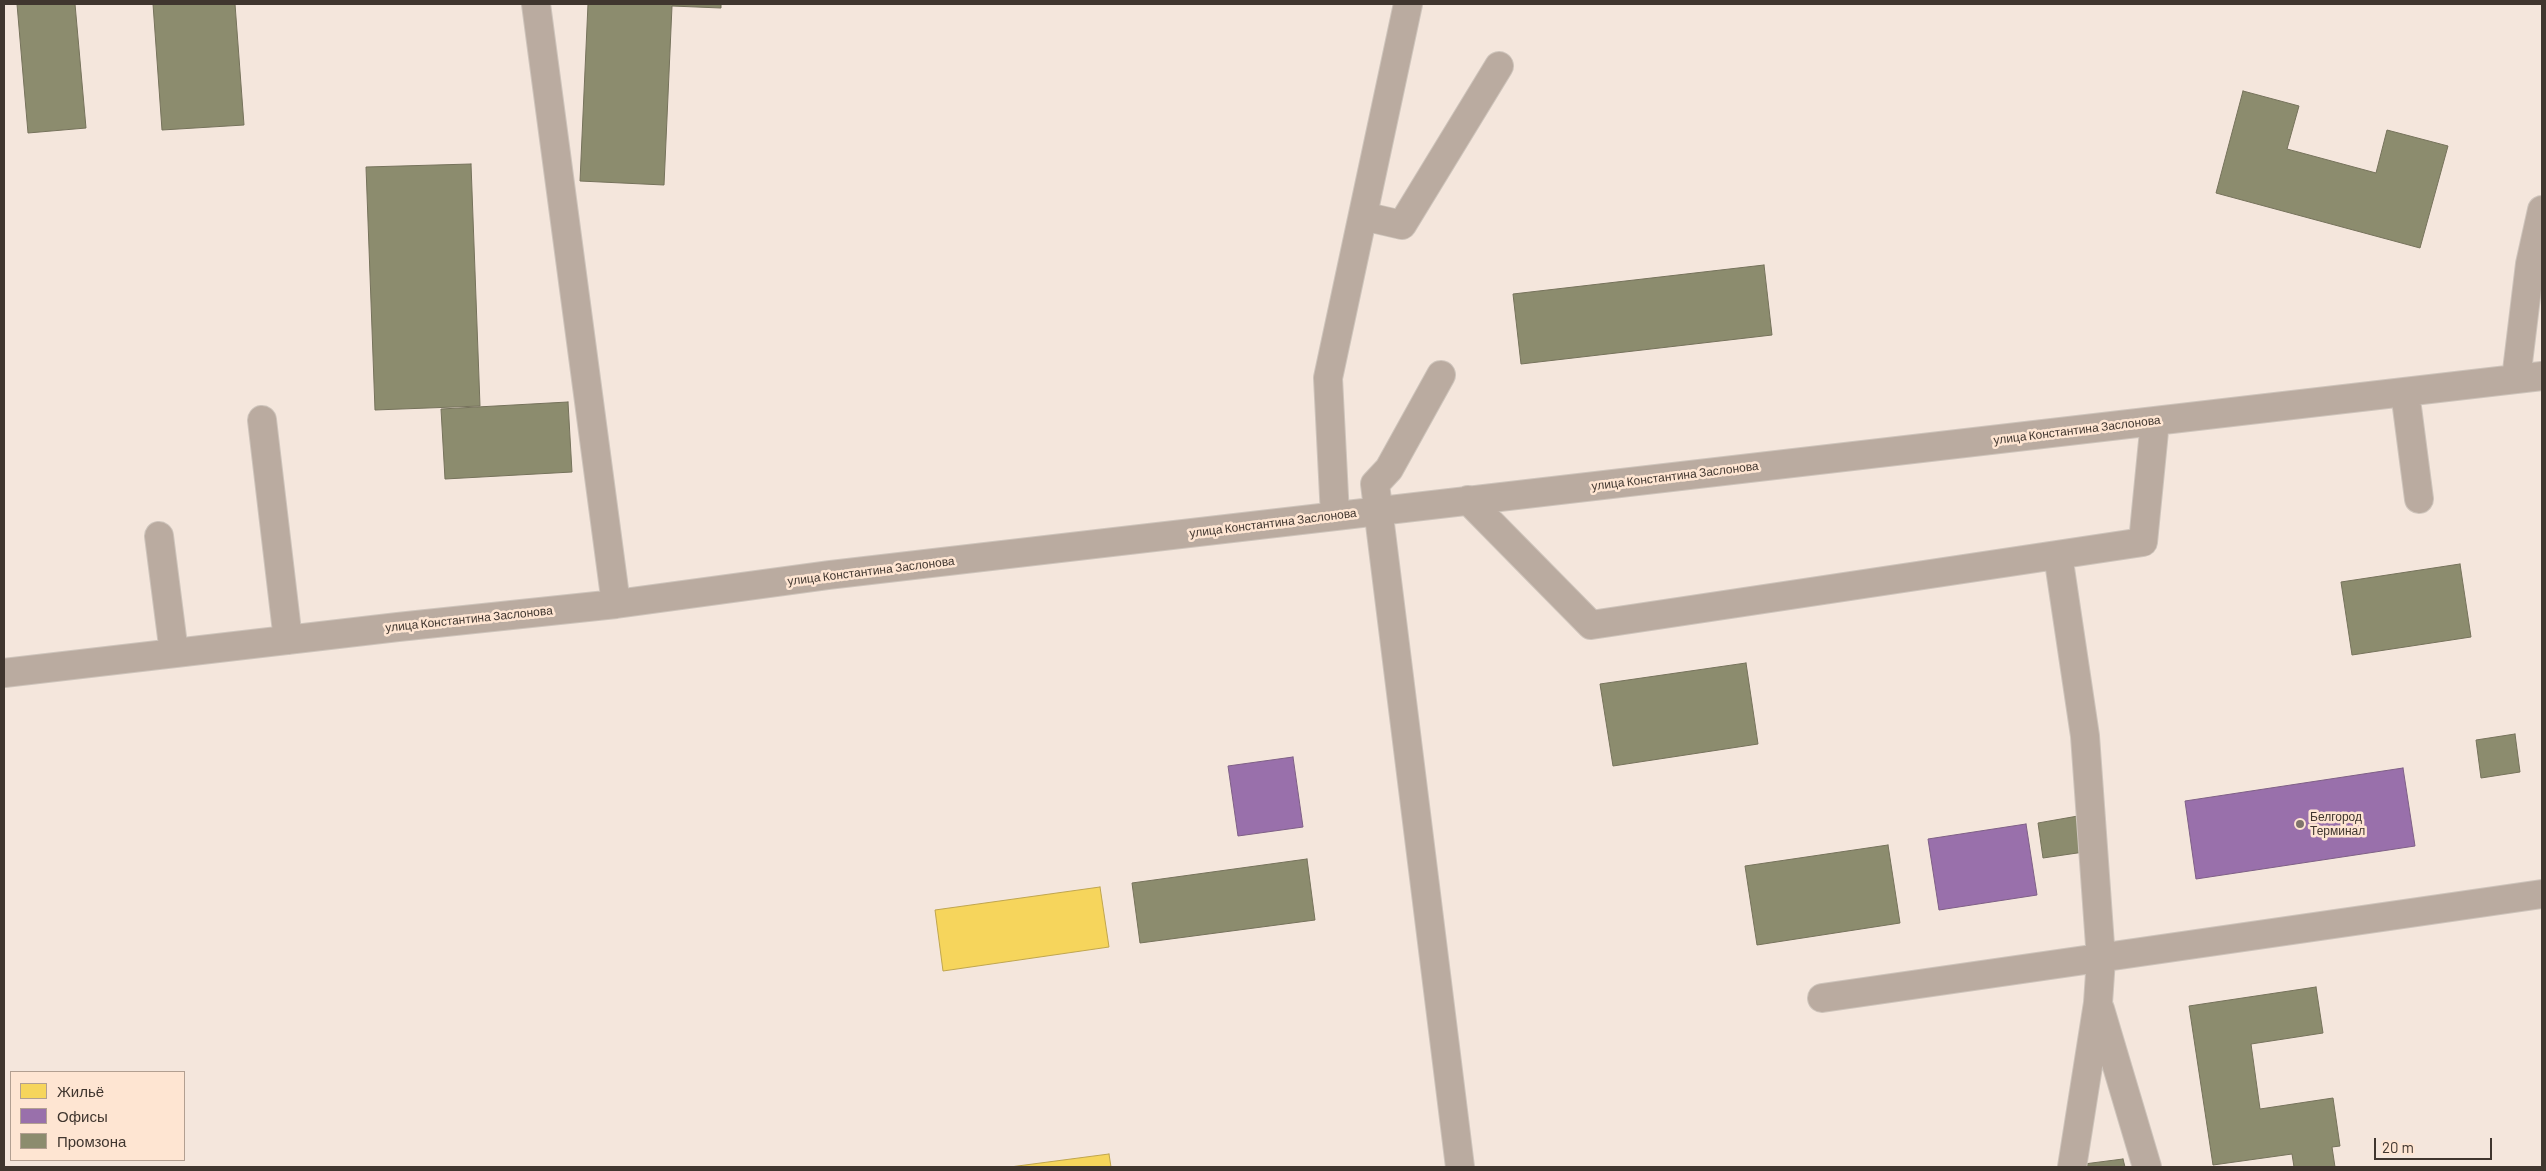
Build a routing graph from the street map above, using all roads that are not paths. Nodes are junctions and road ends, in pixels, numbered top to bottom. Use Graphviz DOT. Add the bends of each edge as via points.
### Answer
graph roads {
  1 [pos="536,4"];
  2 [pos="1408,4"];
  3 [pos="1499,66"];
  4 [pos="2542,210"];
  5 [pos="1363,216"];
  6 [pos="1441,375"];
  7 [pos="2529,377"];
  8 [pos="2405,392"];
  9 [pos="262,420"];
  10 [pos="2155,421"];
  11 [pos="2419,498"];
  12 [pos="1468,500"];
  13 [pos="1377,510"];
  14 [pos="1335,516"];
  15 [pos="159,536"];
  16 [pos="2058,555"];
  17 [pos="616,604"];
  18 [pos="288,640"];
  19 [pos="174,653"];
  20 [pos="4,673"];
  21 [pos="2542,894"];
  22 [pos="2101,960"];
  23 [pos="1822,998"];
  24 [pos="2098,1003"];
  25 [pos="1460,1167"];
  26 [pos="2072,1167"];
  27 [pos="2147,1167"];
  1 -- 17 [label="street"];
  2 -- 5 [label="street"];
  3 -- 5 [label="street" via="1402,225"];
  4 -- 7 [label="street" via="2530,264"];
  5 -- 14 [label="street" via="1328,378"];
  6 -- 13 [label="street" via="1388,469 1375,484"];
  7 -- 8 [label="street, улица Константина Заслонова"];
  8 -- 10 [label="street, улица Константина Заслонова"];
  8 -- 11 [label="street"];
  9 -- 18 [label="street"];
  10 -- 12 [label="street, улица Константина Заслонова"];
  10 -- 16 [label="street" via="2143,542"];
  12 -- 13 [label="street, улица Константина Заслонова"];
  12 -- 16 [label="street" via="1591,625"];
  13 -- 14 [label="street, улица Константина Заслонова"];
  13 -- 25 [label="street"];
  14 -- 17 [label="street, улица Константина Заслонова" via="829,575"];
  15 -- 19 [label="street"];
  16 -- 22 [label="street" via="2085,736"];
  17 -- 18 [label="street, улица Константина Заслонова"];
  18 -- 19 [label="street, улица Константина Заслонова"];
  19 -- 20 [label="street, улица Константина Заслонова"];
  21 -- 22 [label="street"];
  22 -- 23 [label="street"];
  22 -- 24 [label="street"];
  24 -- 26 [label="street"];
  24 -- 27 [label="street"];
}
